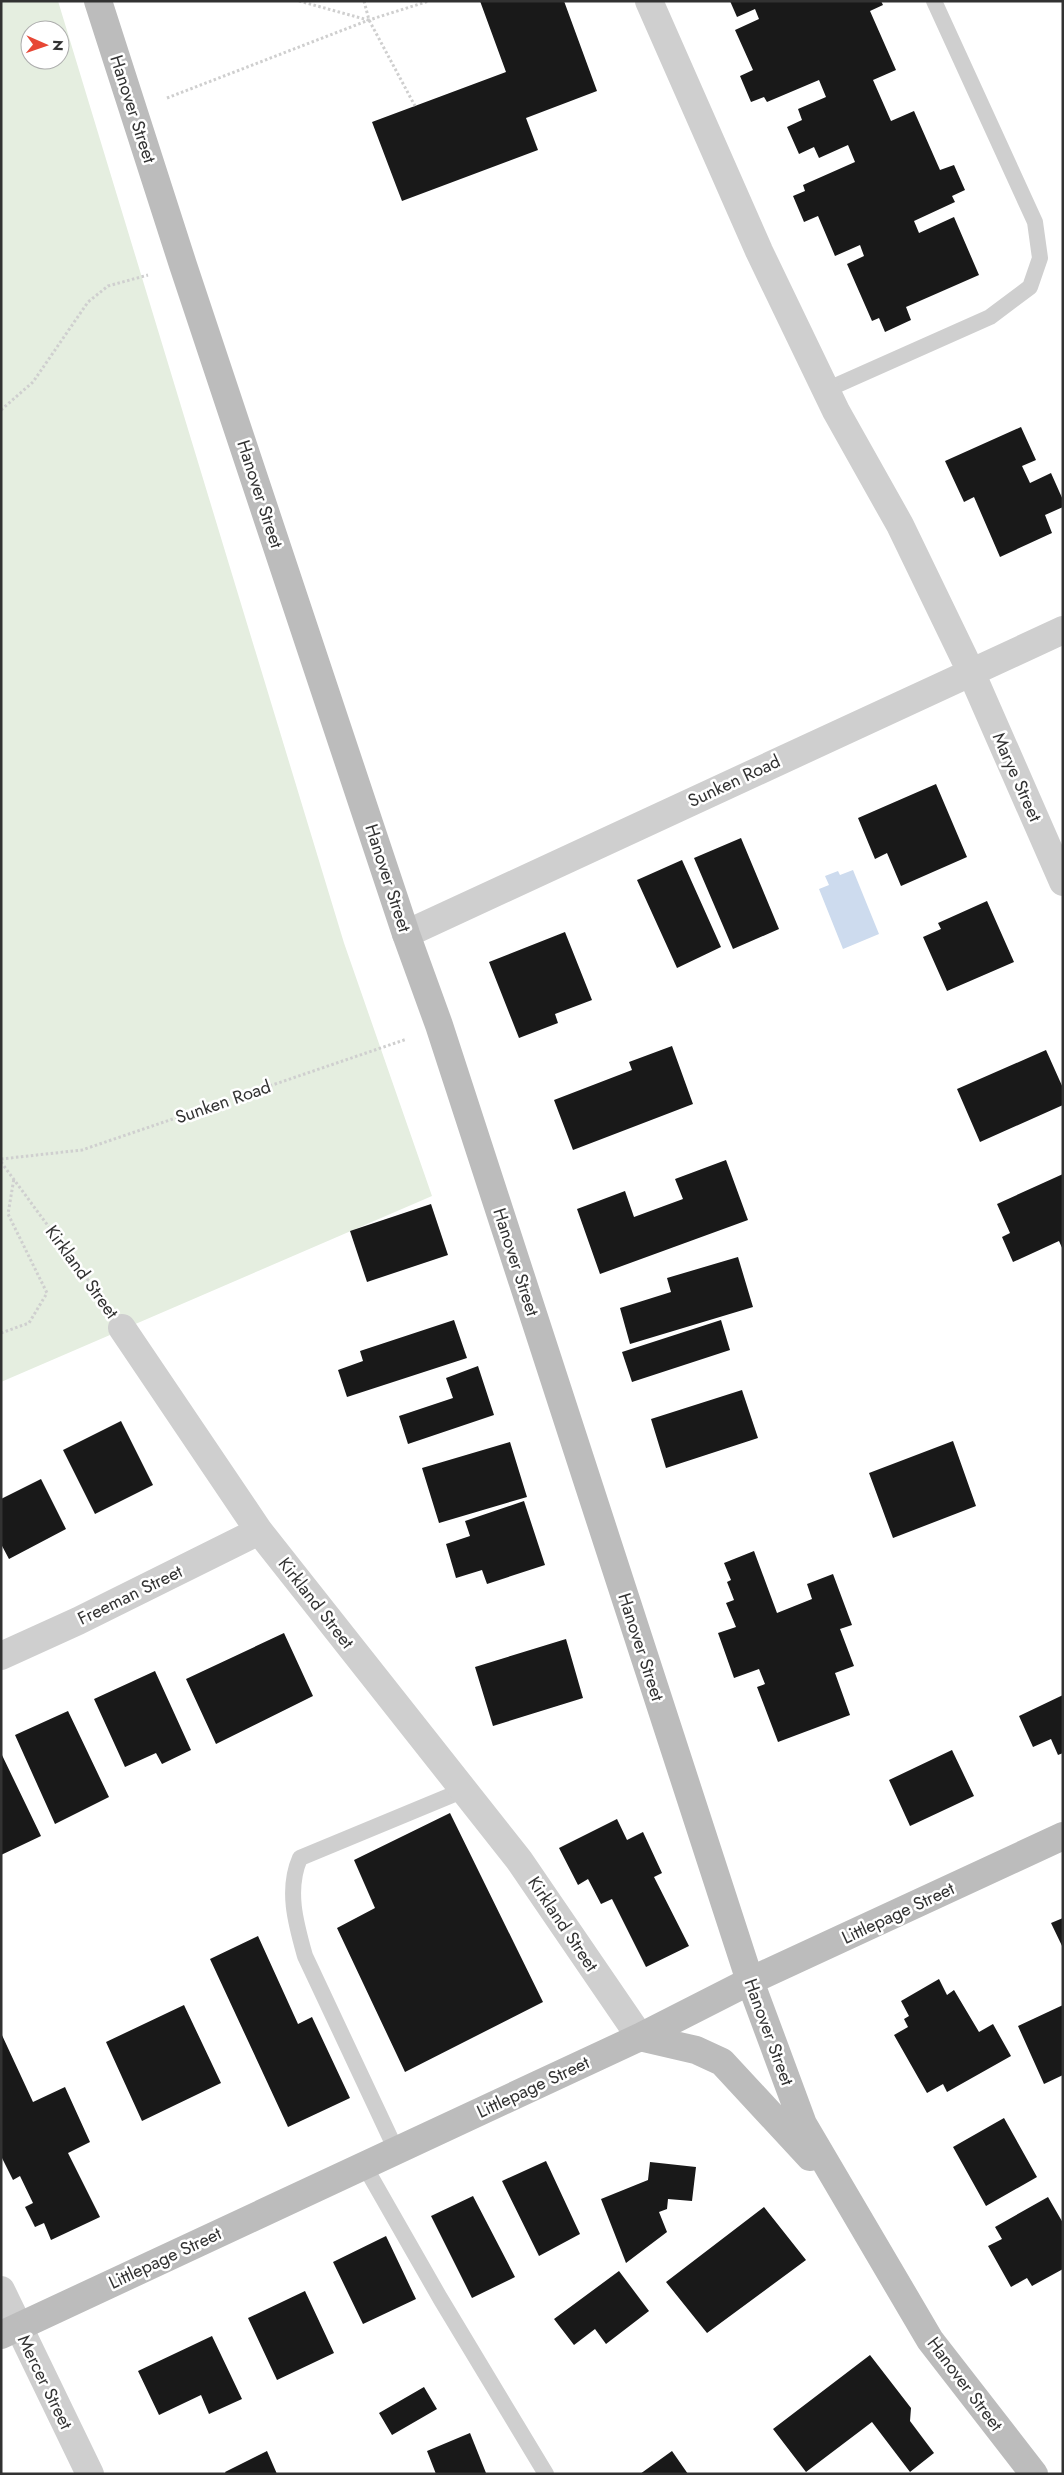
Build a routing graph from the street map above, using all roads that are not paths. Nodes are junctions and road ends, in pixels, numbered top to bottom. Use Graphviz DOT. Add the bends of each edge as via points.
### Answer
graph roads {
  1 [pos="98,1"];
  2 [pos="650,1"];
  3 [pos="934,1"];
  4 [pos="826,390"];
  5 [pos="1063,630"];
  6 [pos="971,672"];
  7 [pos="1063,882"];
  8 [pos="406,934"];
  9 [pos="122,1328"];
  10 [pos="258,1532"];
  11 [pos="1,1656"];
  12 [pos="464,1790"];
  13 [pos="1063,1836"];
  14 [pos="750,1981"];
  15 [pos="640,2037"];
  16 [pos="396,2150"];
  17 [pos="364,2165"];
  18 [pos="844,2194"];
  19 [pos="1,2290"];
  20 [pos="10,2331"];
  21 [pos="90,2474"];
  22 [pos="546,2474"];
  23 [pos="1034,2474"];
  1 -- 8 [label="street, Hanover Street"];
  2 -- 4 [label="street, Marye Street" via="759,251"];
  3 -- 4 [label="lane" via="1035,222 1040,258 1030,287 990,317"];
  4 -- 6 [label="street, Marye Street" via="900,525"];
  5 -- 6 [label="street, Sunken Road"];
  6 -- 7 [label="street, Marye Street"];
  6 -- 8 [label="street, Sunken Road"];
  8 -- 14 [label="street, Hanover Street" via="439,1025"];
  9 -- 10 [label="street, Kirkland Street"];
  10 -- 11 [label="street, Freeman Street"];
  10 -- 12 [label="street, Kirkland Street"];
  12 -- 15 [label="street, Kirkland Street" via="520,1860"];
  12 -- 16 [label="lane" via="300,1858 295,1870 292,1896 305,1956"];
  13 -- 14 [label="street, Littlepage Street"];
  14 -- 15 [label="street, Littlepage Street"];
  14 -- 18 [label="street, Hanover Street" via="803,2124"];
  15 -- 16 [label="street, Littlepage Street"];
  15 -- 18 [label="street" via="696,2050 722,2062"];
  16 -- 17 [label="street, Littlepage Street"];
  17 -- 20 [label="street, Littlepage Street"];
  17 -- 22 [label="lane"];
  18 -- 23 [label="street, Hanover Street" via="930,2340"];
  19 -- 20 [label="street, Mercer Street"];
  20 -- 21 [label="street, Mercer Street"];
}
